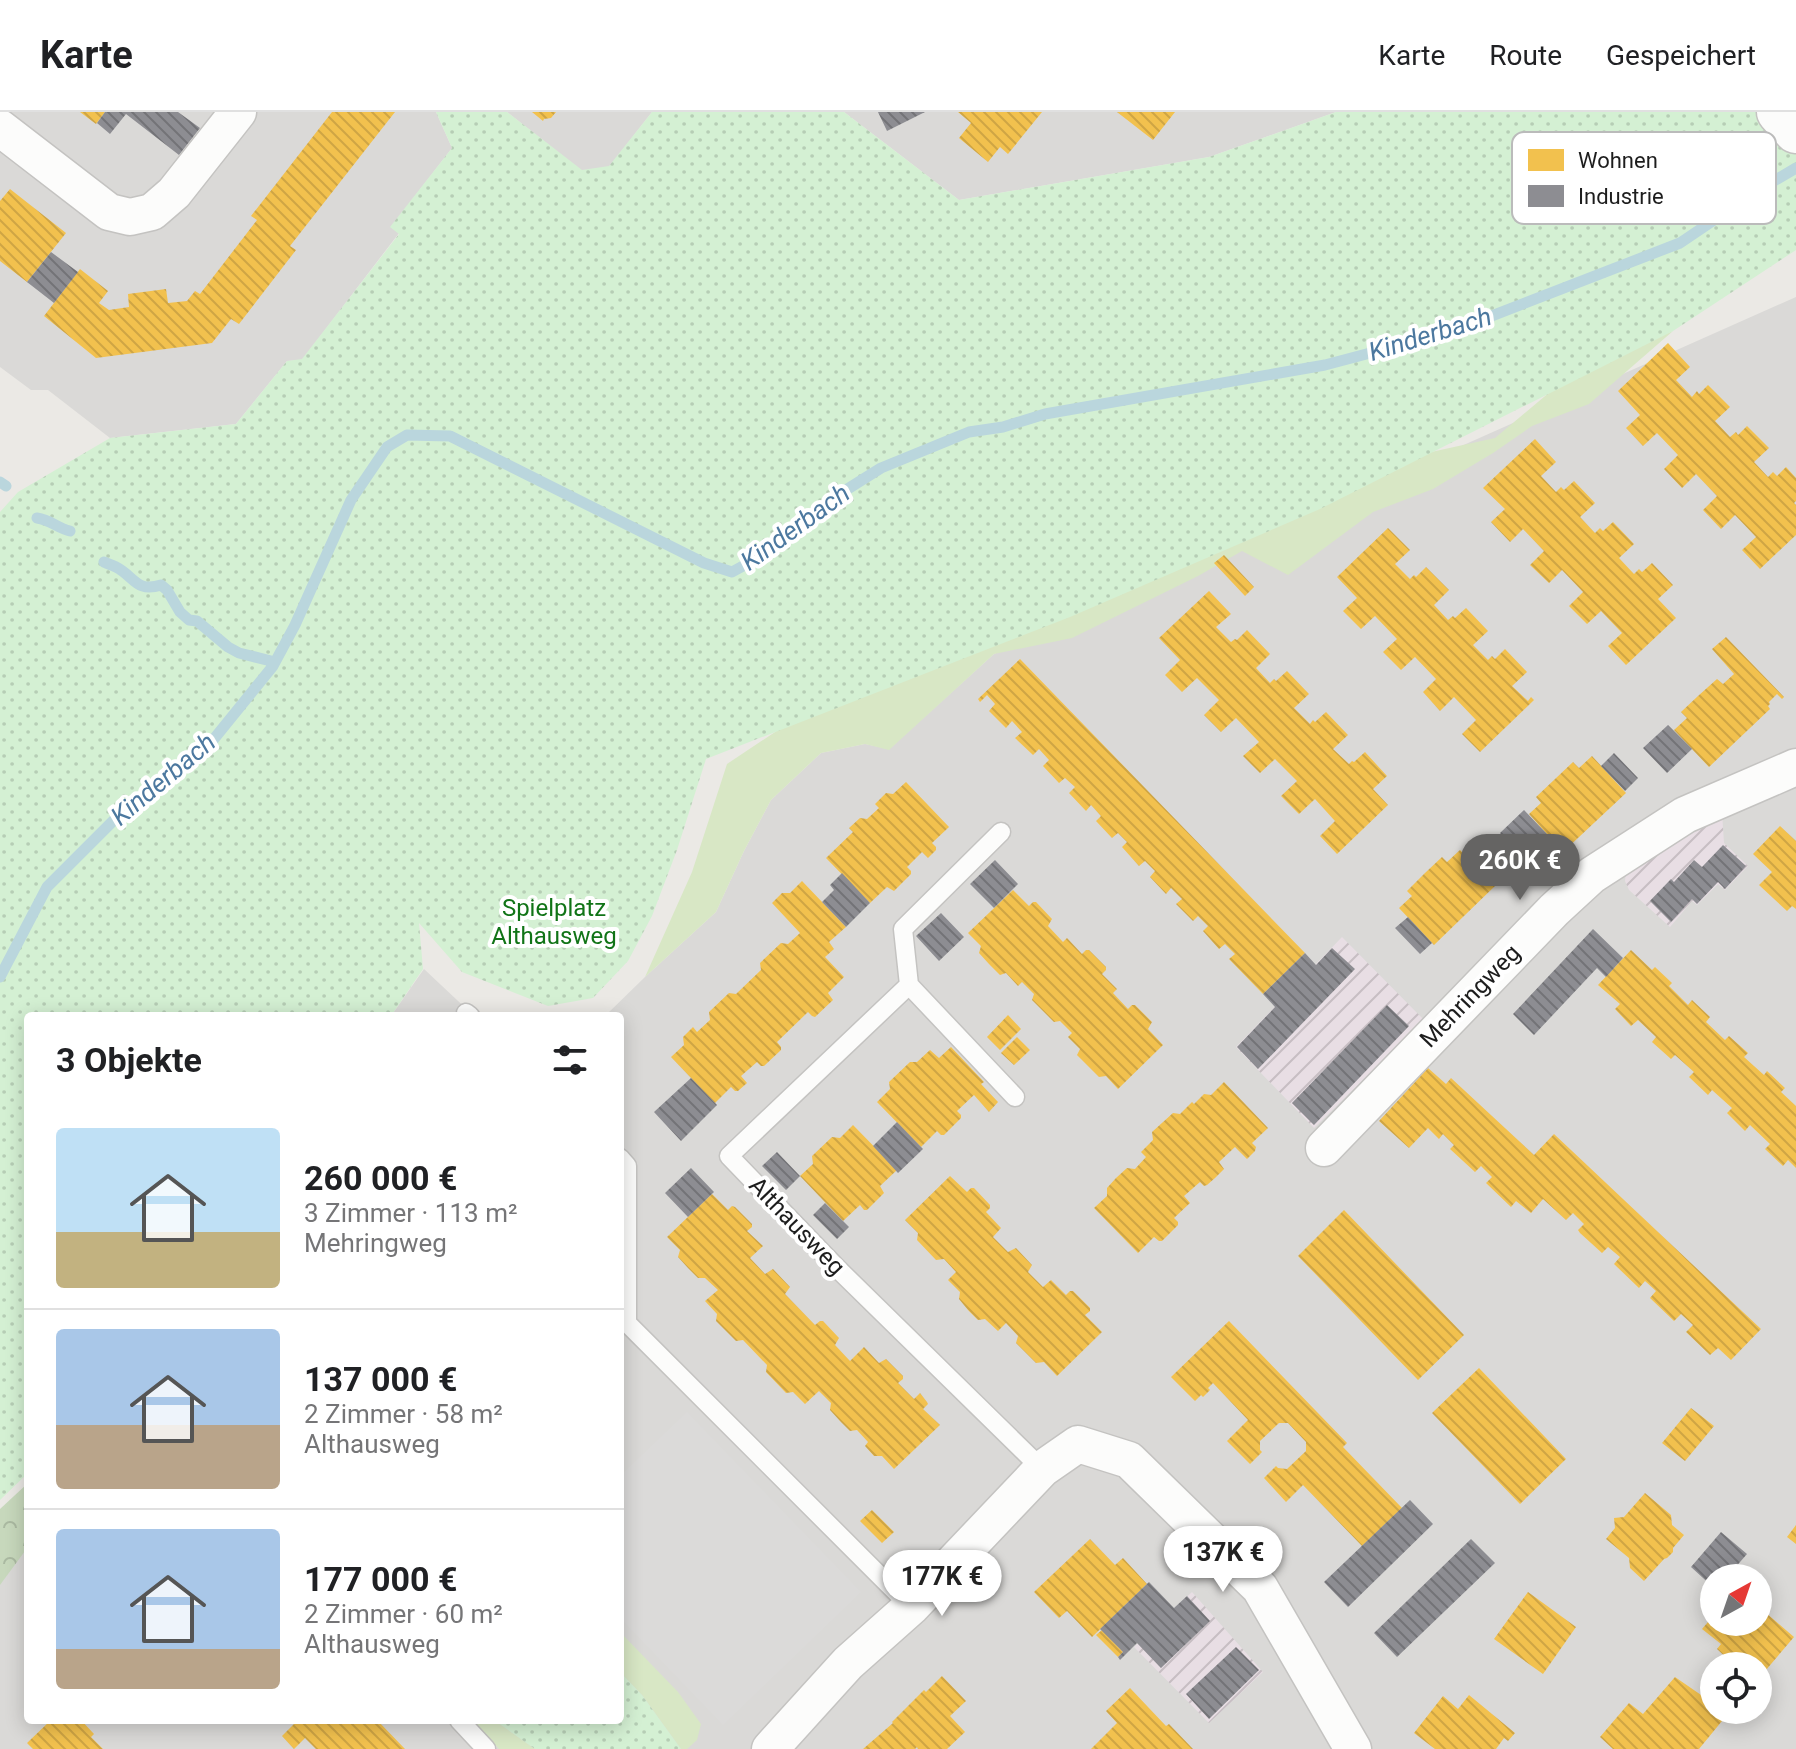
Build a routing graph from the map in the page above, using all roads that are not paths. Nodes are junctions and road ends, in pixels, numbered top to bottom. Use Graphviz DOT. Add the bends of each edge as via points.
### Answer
graph roads {
  1 [pos="238,112"];
  2 [pos="1779,112"];
  3 [pos="0,128"];
  4 [pos="1796,131"];
  5 [pos="1796,767"];
  6 [pos="1001,832"];
  7 [pos="909,985"];
  8 [pos="1015,1097"];
  9 [pos="1324,1148"];
  10 [pos="624,1163"];
  11 [pos="1042,1469"];
  12 [pos="911,1607"];
  13 [pos="463,1724"];
  14 [pos="486,1749"];
  15 [pos="770,1749"];
  16 [pos="1353,1749"];
  1 -- 3 [label="street" via="174,193 152,212 130,217 109,212"];
  2 -- 4 [label="street"];
  5 -- 9 [label="street, Mehringweg" via="1685,815 1592,875"];
  6 -- 7 [label="lane" via="903,929"];
  7 -- 8 [label="lane"];
  7 -- 11 [label="lane, Althausweg" via="729,1156"];
  10 -- 12 [label="lane" via="627,1323"];
  11 -- 12 [label="street"];
  11 -- 16 [label="street" via="1078,1444 1129,1460 1260,1588"];
  12 -- 15 [label="street" via="848,1663"];
  13 -- 14 [label="lane"];
}
